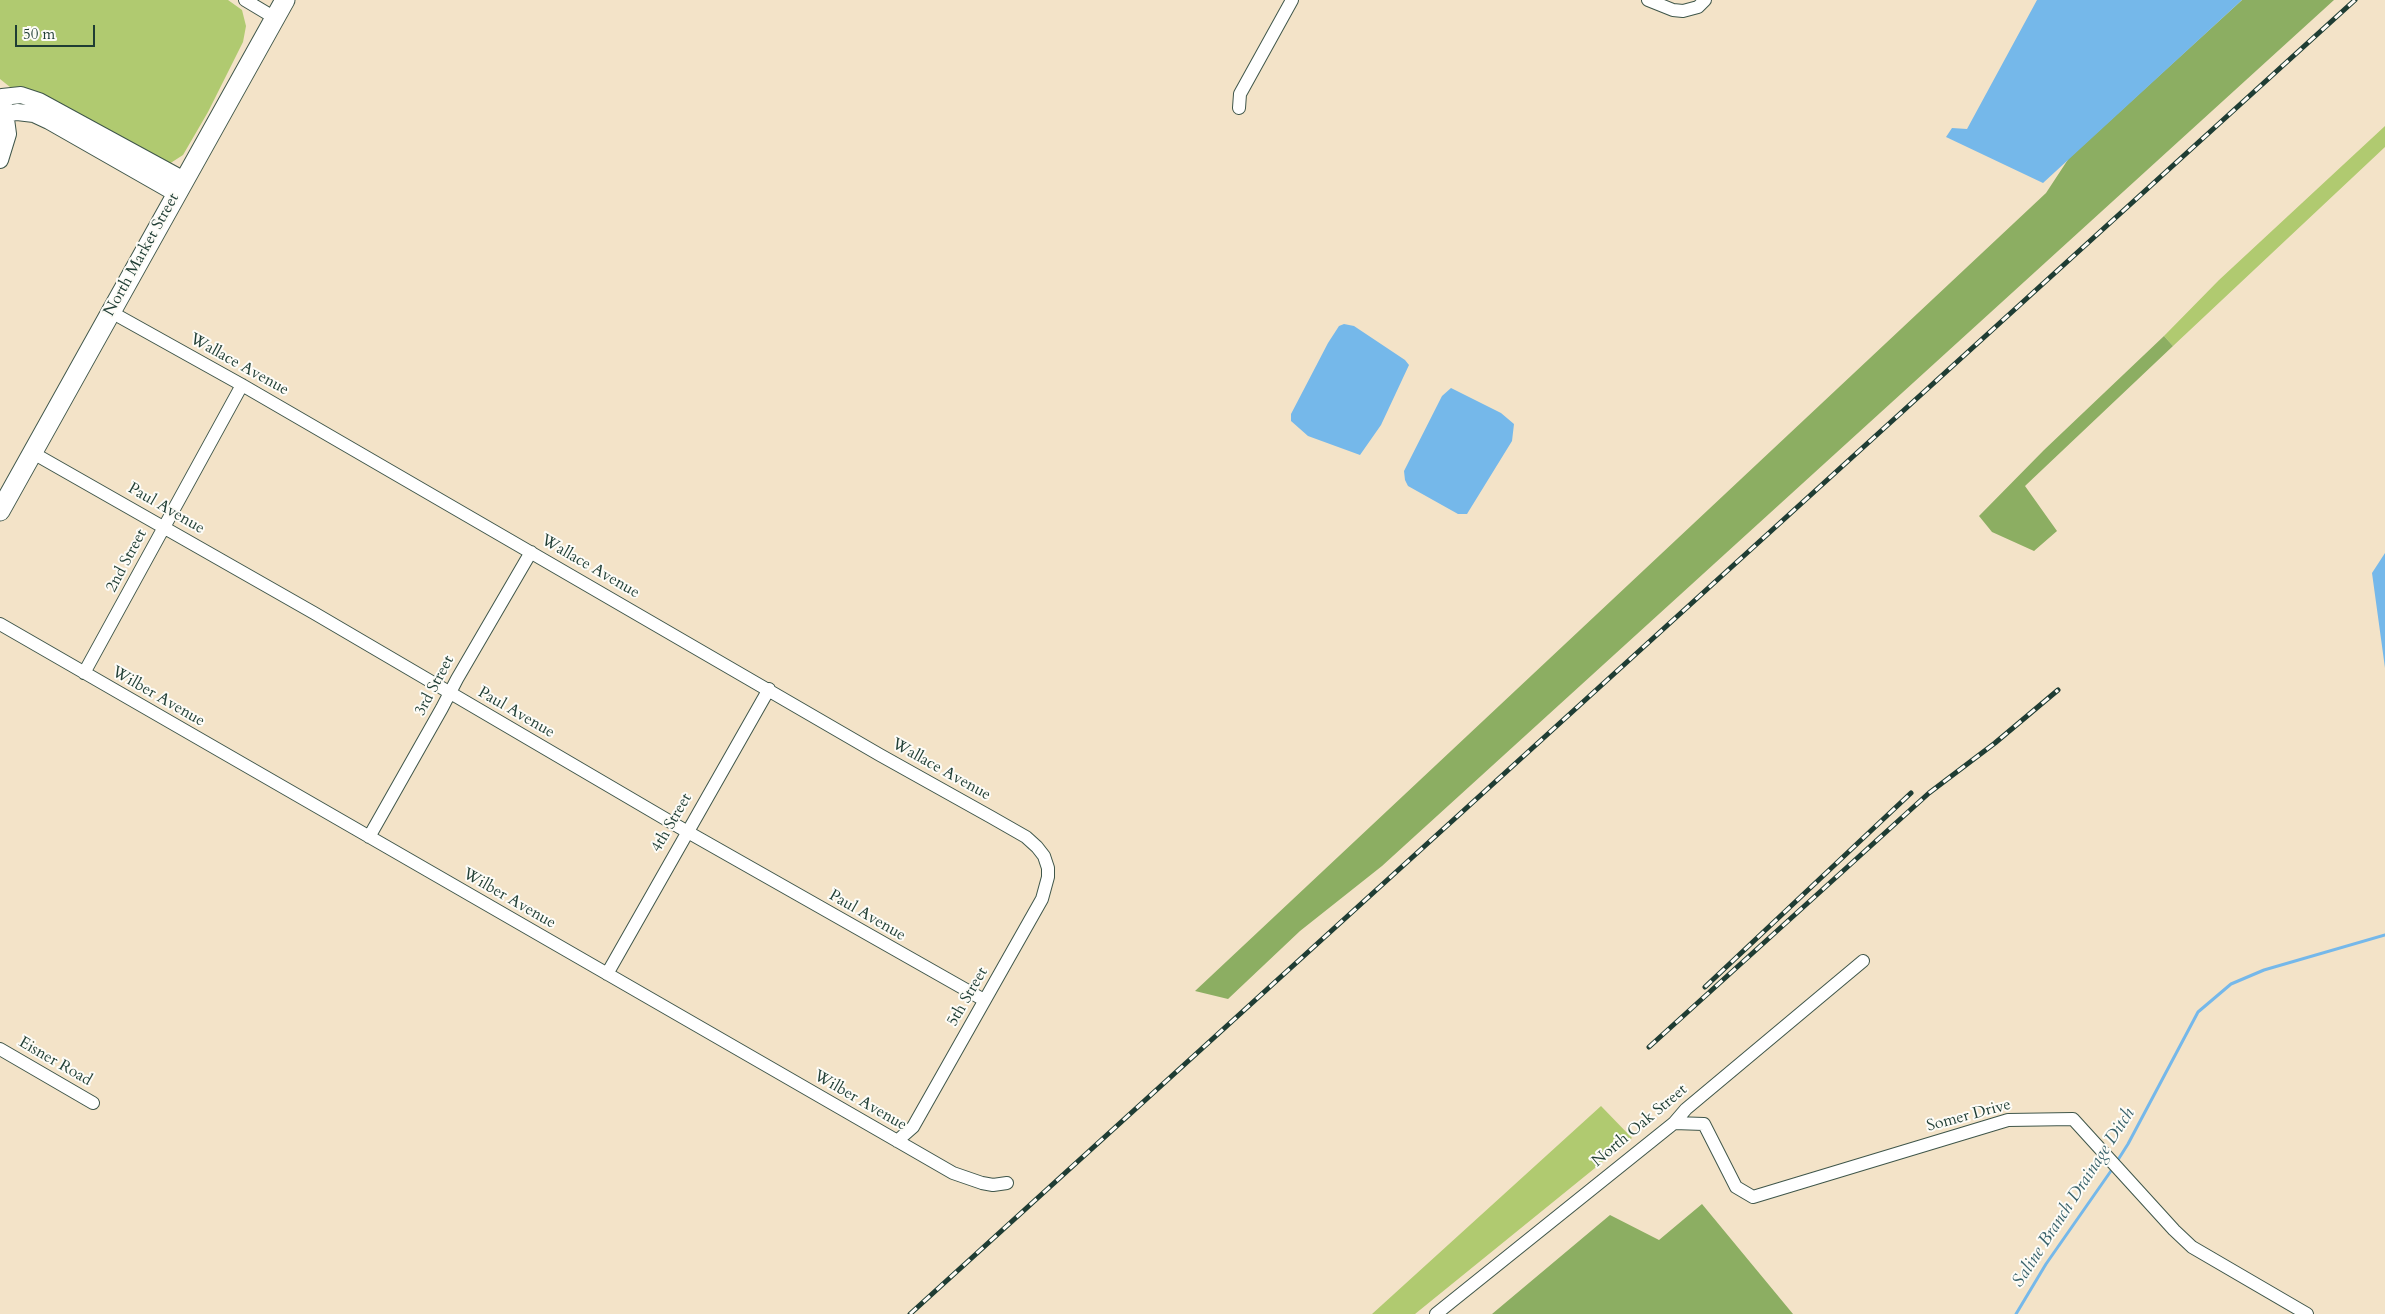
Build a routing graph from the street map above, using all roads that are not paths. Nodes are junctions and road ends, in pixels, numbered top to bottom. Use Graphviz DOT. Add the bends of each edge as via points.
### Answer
graph roads {
  1 [pos="245,0"];
  2 [pos="285,0"];
  3 [pos="1292,0"];
  4 [pos="1648,0"];
  5 [pos="1705,0"];
  6 [pos="275,18"];
  7 [pos="1,95"];
  8 [pos="1239,108"];
  9 [pos="6,114"];
  10 [pos="0,160"];
  11 [pos="180,187"];
  12 [pos="111,312"];
  13 [pos="242,385"];
  14 [pos="33,452"];
  15 [pos="0,511"];
  16 [pos="164,526"];
  17 [pos="531,552"];
  18 [pos="0,624"];
  19 [pos="84,673"];
  20 [pos="769,689"];
  21 [pos="450,693"];
  22 [pos="686,831"];
  23 [pos="369,837"];
  24 [pos="1046,860"];
  25 [pos="1863,961"];
  26 [pos="606,974"];
  27 [pos="984,1000"];
  28 [pos="0,1049"];
  29 [pos="93,1103"];
  30 [pos="1674,1123"];
  31 [pos="897,1141"];
  32 [pos="1007,1183"];
  33 [pos="1436,1314"];
  34 [pos="2307,1314"];
  1 -- 6 [label="street"];
  2 -- 6 [label="main road, North Market Street"];
  3 -- 8 [label="street" via="1240,94"];
  4 -- 5 [label="street" via="1673,10 1692,10"];
  6 -- 11 [label="main road, North Market Street"];
  7 -- 9 [label="street"];
  7 -- 11 [label="street" via="21,95 39,101"];
  9 -- 10 [label="street" via="8,134"];
  9 -- 11 [label="street" via="34,114"];
  11 -- 12 [label="main road, North Market Street"];
  12 -- 13 [label="street, Wallace Avenue"];
  12 -- 14 [label="main road, North Market Street"];
  13 -- 16 [label="street, 2nd Street"];
  13 -- 17 [label="street, Wallace Avenue"];
  14 -- 15 [label="main road, North Market Street"];
  14 -- 16 [label="street, Paul Avenue"];
  16 -- 19 [label="street, 2nd Street"];
  16 -- 21 [label="street, Paul Avenue"];
  17 -- 20 [label="street, Wallace Avenue"];
  17 -- 21 [label="street, 3rd Street"];
  18 -- 19 [label="street, Wilber Avenue"];
  19 -- 23 [label="street, Wilber Avenue"];
  20 -- 22 [label="street, 4th Street"];
  20 -- 24 [label="street, Wallace Avenue" via="1026,837"];
  21 -- 22 [label="street, Paul Avenue"];
  21 -- 23 [label="street, 3rd Street"];
  22 -- 26 [label="street, 4th Street"];
  22 -- 27 [label="street, Paul Avenue"];
  23 -- 26 [label="street, Wilber Avenue"];
  24 -- 27 [label="street, 5th Street" via="1048,877 1042,899"];
  25 -- 30 [label="street, North Oak Street"];
  26 -- 31 [label="street, Wilber Avenue"];
  27 -- 31 [label="street, 5th Street" via="913,1127"];
  28 -- 29 [label="street, Eisner Road"];
  30 -- 33 [label="street, North Oak Street"];
  30 -- 34 [label="street, Somer Drive" via="1704,1124 1736,1187 1753,1197 2008,1120 2072,1118 2192,1247"];
  31 -- 32 [label="street, Wilber Avenue" via="967,1180 993,1185"];
}
